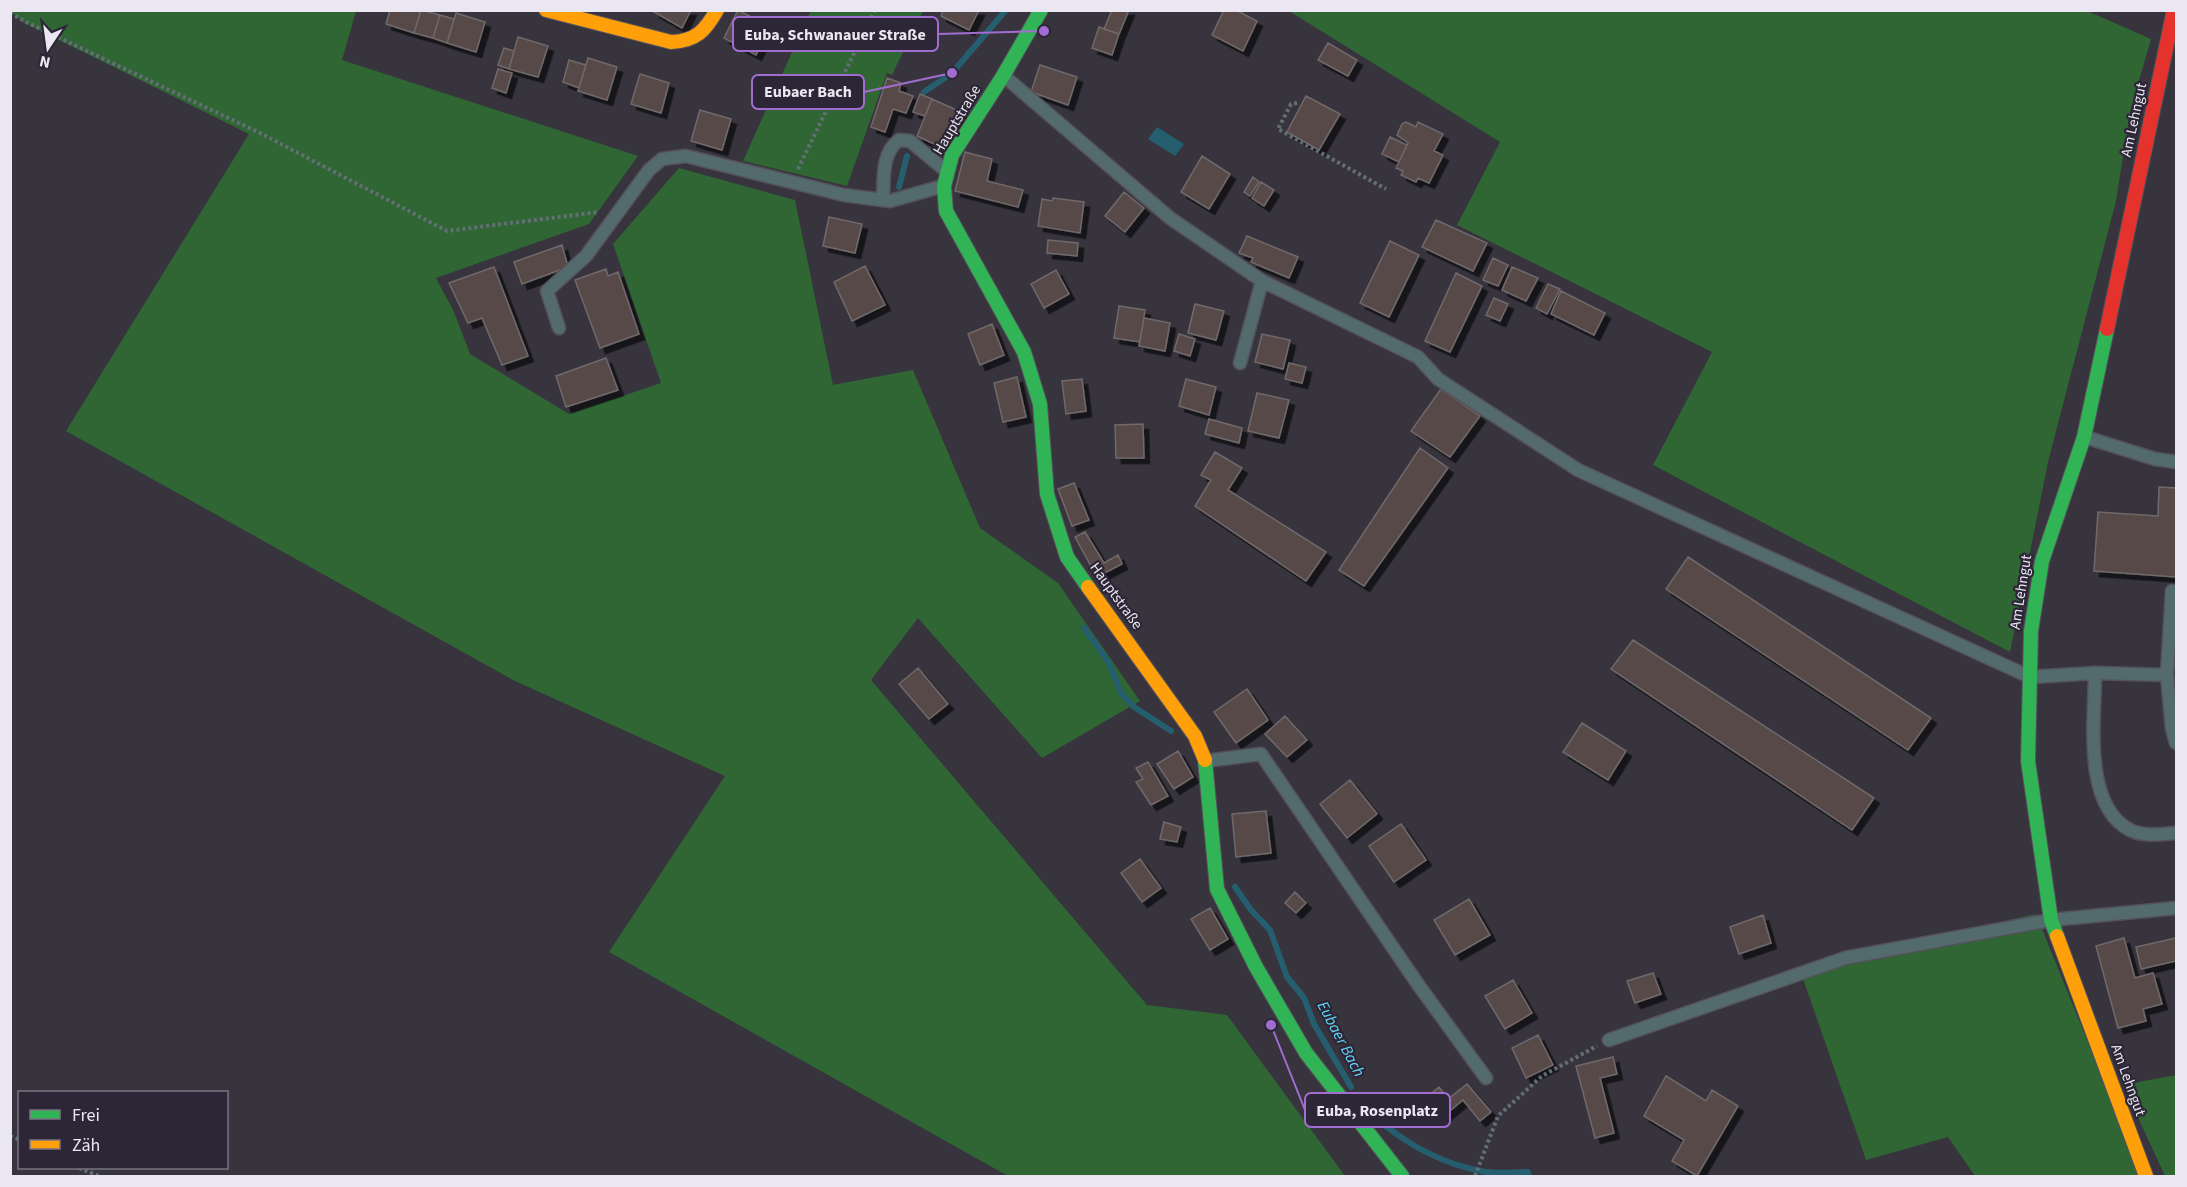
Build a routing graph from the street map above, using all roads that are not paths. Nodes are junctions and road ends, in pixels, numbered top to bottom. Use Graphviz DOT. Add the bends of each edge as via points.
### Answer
graph roads {
  1 [pos="546,10"];
  2 [pos="717,10"];
  3 [pos="1041,10"];
  4 [pos="2174,10"];
  5 [pos="1003,76"];
  6 [pos="946,171"];
  7 [pos="944,186"];
  8 [pos="883,200"];
  9 [pos="1262,280"];
  10 [pos="559,328"];
  11 [pos="1240,363"];
  12 [pos="2084,437"];
  13 [pos="2176,462"];
  14 [pos="2172,591"];
  15 [pos="2170,667"];
  16 [pos="2095,673"];
  17 [pos="2030,677"];
  18 [pos="2176,742"];
  19 [pos="1205,760"];
  20 [pos="2176,833"];
  21 [pos="2176,908"];
  22 [pos="2051,920"];
  23 [pos="1609,1040"];
  24 [pos="1486,1078"];
  25 [pos="1402,1176"];
  26 [pos="2146,1176"];
  1 -- 2 [label="street" via="671,42 690,42 705,31"];
  3 -- 5 [label="street, Hauptstraße"];
  4 -- 12 [label="street, Am Lehngut"];
  5 -- 6 [label="street, Hauptstraße" via="952,155"];
  5 -- 9 [label="lane" via="1170,218"];
  6 -- 7 [label="street, Hauptstraße"];
  6 -- 8 [label="lane" via="910,141 899,140 891,145 886,156"];
  7 -- 8 [label="lane"];
  7 -- 19 [label="street, Hauptstraße" via="946,211 1024,352 1040,404 1047,494 1067,557 1195,736"];
  8 -- 10 [label="lane" via="844,195 686,156 662,159 649,170 586,256 547,291"];
  9 -- 11 [label="lane"];
  9 -- 17 [label="lane" via="1418,357 1438,379 1578,470"];
  12 -- 13 [label="lane"];
  12 -- 17 [label="street, Am Lehngut" via="2042,561 2031,631"];
  14 -- 15 [label="lane"];
  15 -- 16 [label="lane"];
  15 -- 18 [label="lane"];
  16 -- 17 [label="lane"];
  16 -- 20 [label="lane" via="2095,774 2110,811 2130,830 2155,835"];
  17 -- 22 [label="street, Am Lehngut" via="2028,761"];
  19 -- 24 [label="lane" via="1261,754"];
  19 -- 25 [label="street, Hauptstraße" via="1217,889 1306,1053"];
  21 -- 22 [label="lane"];
  22 -- 23 [label="lane" via="1845,958"];
  22 -- 26 [label="street, Am Lehngut"];
}
